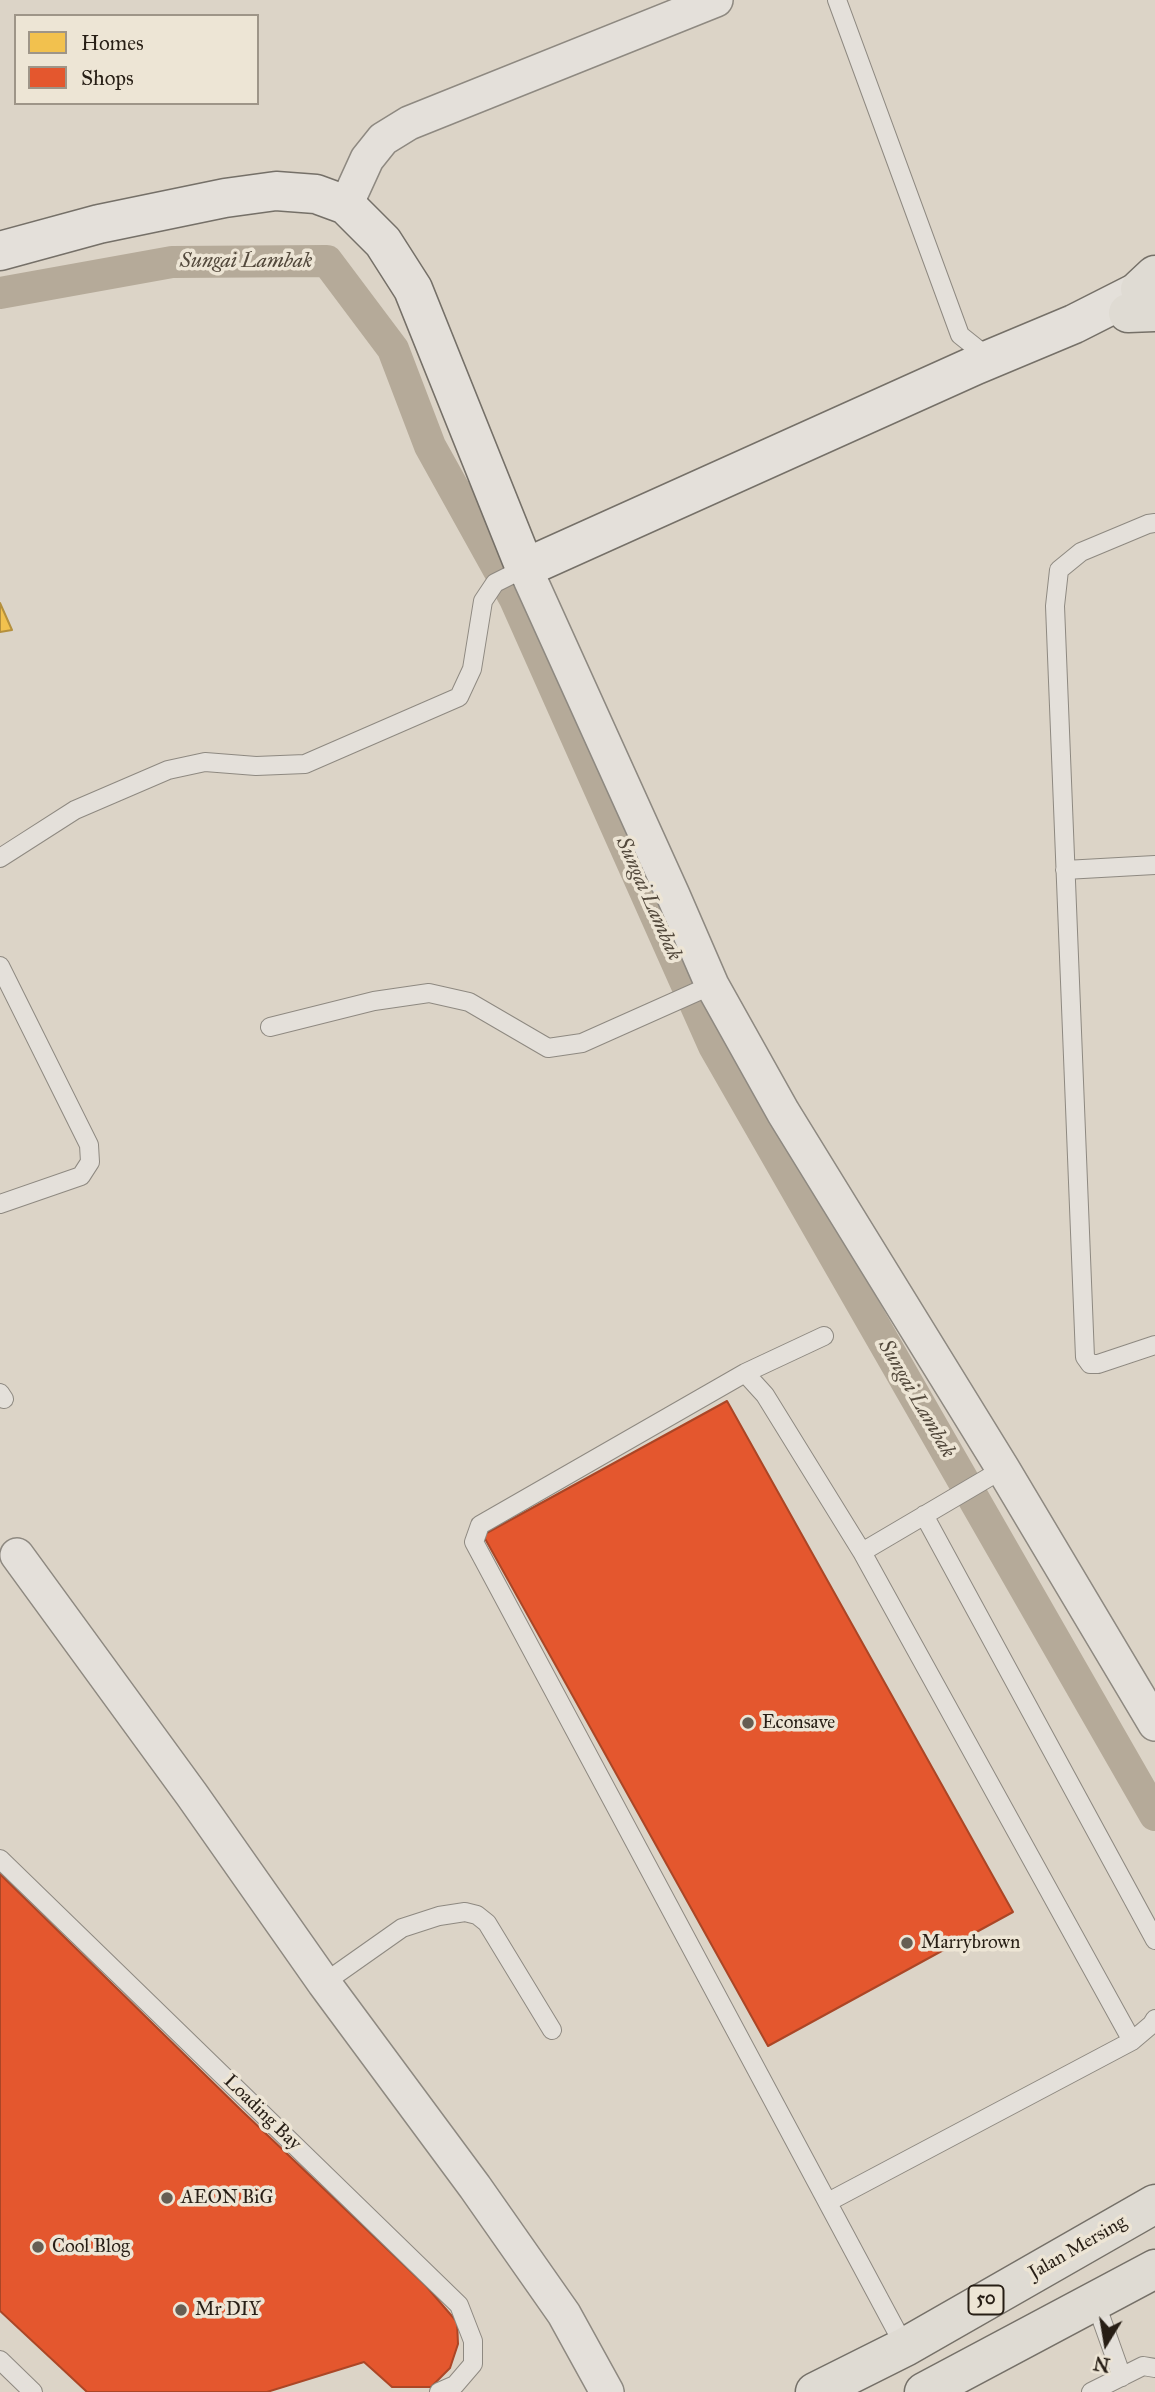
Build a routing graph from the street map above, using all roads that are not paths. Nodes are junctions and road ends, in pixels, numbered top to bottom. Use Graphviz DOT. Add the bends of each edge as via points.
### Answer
graph roads {
  1 [pos="716,0"];
  2 [pos="837,0"];
  3 [pos="346,205"];
  4 [pos="0,251"];
  5 [pos="1148,296"];
  6 [pos="960,335"];
  7 [pos="974,366"];
  8 [pos="1155,523"];
  9 [pos="510,575"];
  10 [pos="0,858"];
  11 [pos="1155,865"];
  12 [pos="1065,870"];
  13 [pos="0,966"];
  14 [pos="712,985"];
  15 [pos="270,1027"];
  16 [pos="0,1204"];
  17 [pos="824,1336"];
  18 [pos="1155,1345"];
  19 [pos="745,1373"];
  20 [pos="992,1475"];
  21 [pos="924,1515"];
  22 [pos="862,1552"];
  23 [pos="17,1555"];
  24 [pos="1155,1724"];
  25 [pos="0,1859"];
  26 [pos="1155,1940"];
  27 [pos="324,1983"];
  28 [pos="1155,2019"];
  29 [pos="552,2030"];
  30 [pos="1132,2041"];
  31 [pos="828,2202"];
  32 [pos="1155,2204"];
  33 [pos="1155,2269"];
  34 [pos="1095,2301"];
  35 [pos="905,2347"];
  36 [pos="0,2360"];
  37 [pos="1155,2368"];
  38 [pos="1122,2377"];
  39 [pos="447,2388"];
  40 [pos="33,2392"];
  41 [pos="607,2392"];
  42 [pos="815,2392"];
  43 [pos="924,2392"];
  44 [pos="1091,2392"];
  1 -- 3 [label="street" via="409,123 383,139 366,159"];
  2 -- 6 [label="lane"];
  3 -- 4 [label="street" via="316,194 276,191 99,224"];
  3 -- 9 [label="street" via="383,242 413,289"];
  5 -- 7 [label="street"];
  6 -- 7 [label="lane"];
  6 -- 7 [label="lane"];
  7 -- 9 [label="street"];
  8 -- 12 [label="lane" via="1081,552 1059,570 1055,606"];
  9 -- 10 [label="lane" via="483,601 472,669 459,697 305,764 205,762 168,770 75,810"];
  9 -- 14 [label="street" via="668,883"];
  11 -- 12 [label="lane"];
  12 -- 18 [label="lane" via="1085,1357 1090,1364 1098,1364"];
  13 -- 16 [label="lane" via="89,1145 90,1162 81,1176"];
  14 -- 15 [label="lane" via="582,1043 548,1048 469,1002 429,993 374,1001"];
  14 -- 20 [label="street"];
  17 -- 19 [label="lane"];
  19 -- 22 [label="lane" via="765,1395"];
  19 -- 31 [label="lane" via="480,1525 474,1542"];
  20 -- 21 [label="lane"];
  20 -- 24 [label="street"];
  21 -- 22 [label="lane"];
  21 -- 26 [label="lane"];
  22 -- 30 [label="lane"];
  23 -- 27 [label="street"];
  25 -- 39 [label="lane, Loading Bay" via="459,2305 473,2341 473,2364"];
  27 -- 29 [label="lane" via="401,1928 465,1912 487,1923"];
  27 -- 41 [label="street" via="564,2315"];
  28 -- 30 [label="lane"];
  30 -- 31 [label="lane"];
  31 -- 35 [label="lane"];
  32 -- 35 [label="highway, Jalan Mersing / 50"];
  33 -- 34 [label="highway"];
  34 -- 38 [label="lane"];
  34 -- 43 [label="highway"];
  35 -- 42 [label="highway, Jalan Mersing / 50"];
  36 -- 40 [label="lane"];
  37 -- 38 [label="lane" via="1143,2365"];
  38 -- 44 [label="lane"];
}
